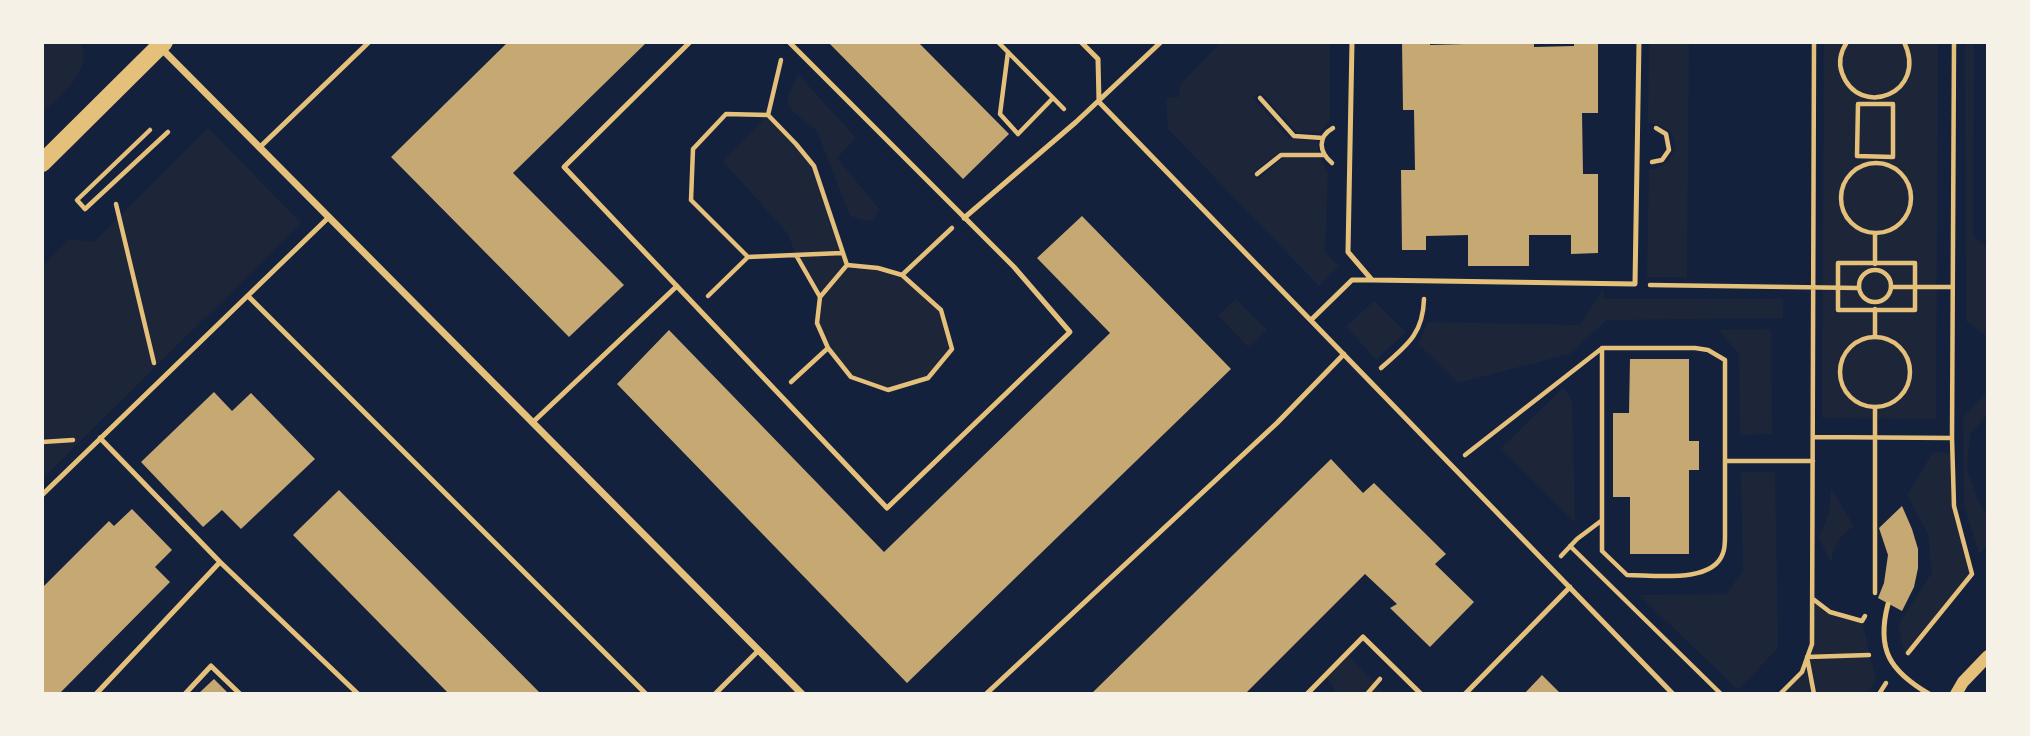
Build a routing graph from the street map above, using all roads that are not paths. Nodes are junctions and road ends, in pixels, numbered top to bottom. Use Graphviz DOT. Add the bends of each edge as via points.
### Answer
graph roads {
  1 [pos="369,42"];
  2 [pos="690,42"];
  3 [pos="789,42"];
  4 [pos="1081,42"];
  5 [pos="1161,42"];
  6 [pos="1352,42"];
  7 [pos="1639,42"];
  8 [pos="159,43"];
  9 [pos="1100,102"];
  10 [pos="259,148"];
  11 [pos="42,163"];
  12 [pos="328,218"];
  13 [pos="964,218"];
  14 [pos="1372,280"];
  15 [pos="677,286"];
  16 [pos="248,296"];
  17 [pos="1311,320"];
  18 [pos="1344,354"];
  19 [pos="532,423"];
  20 [pos="100,438"];
  21 [pos="42,495"];
  22 [pos="220,562"];
  23 [pos="1570,587"];
  24 [pos="1888,604"];
  25 [pos="758,651"];
  26 [pos="1988,656"];
  27 [pos="96,694"];
  28 [pos="185,694"];
  29 [pos="240,694"];
  30 [pos="358,694"];
  31 [pos="646,694"];
  32 [pos="715,694"];
  33 [pos="802,694"];
  34 [pos="986,694"];
  35 [pos="1307,694"];
  36 [pos="1421,694"];
  37 [pos="1465,694"];
  38 [pos="1673,694"];
  39 [pos="1929,694"];
  40 [pos="1956,694"];
  1 -- 10 [label="lane"];
  2 -- 15 [label="lane" via="564,167"];
  3 -- 13 [label="lane"];
  4 -- 9 [label="lane" via="1098,59"];
  5 -- 9 [label="lane"];
  6 -- 14 [label="lane" via="1348,252"];
  7 -- 14 [label="lane" via="1635,284"];
  8 -- 10 [label="street"];
  8 -- 11 [label="main road"];
  9 -- 13 [label="lane"];
  9 -- 17 [label="lane"];
  10 -- 12 [label="street"];
  12 -- 16 [label="lane"];
  12 -- 19 [label="street"];
  13 -- 15 [label="lane" via="1070,332 887,508"];
  14 -- 17 [label="lane" via="1352,280"];
  15 -- 19 [label="lane"];
  16 -- 20 [label="lane"];
  16 -- 31 [label="lane"];
  17 -- 18 [label="lane"];
  18 -- 23 [label="lane"];
  18 -- 34 [label="lane" via="1277,423"];
  19 -- 25 [label="street"];
  20 -- 21 [label="lane"];
  20 -- 22 [label="lane"];
  22 -- 27 [label="lane"];
  22 -- 30 [label="lane"];
  23 -- 37 [label="lane"];
  23 -- 38 [label="lane"];
  24 -- 39 [label="lane" via="1882,624 1895,669"];
  25 -- 32 [label="lane"];
  25 -- 33 [label="street"];
  26 -- 40 [label="street"];
  28 -- 29 [label="lane" via="211,666"];
  35 -- 36 [label="lane" via="1363,637"];
}
